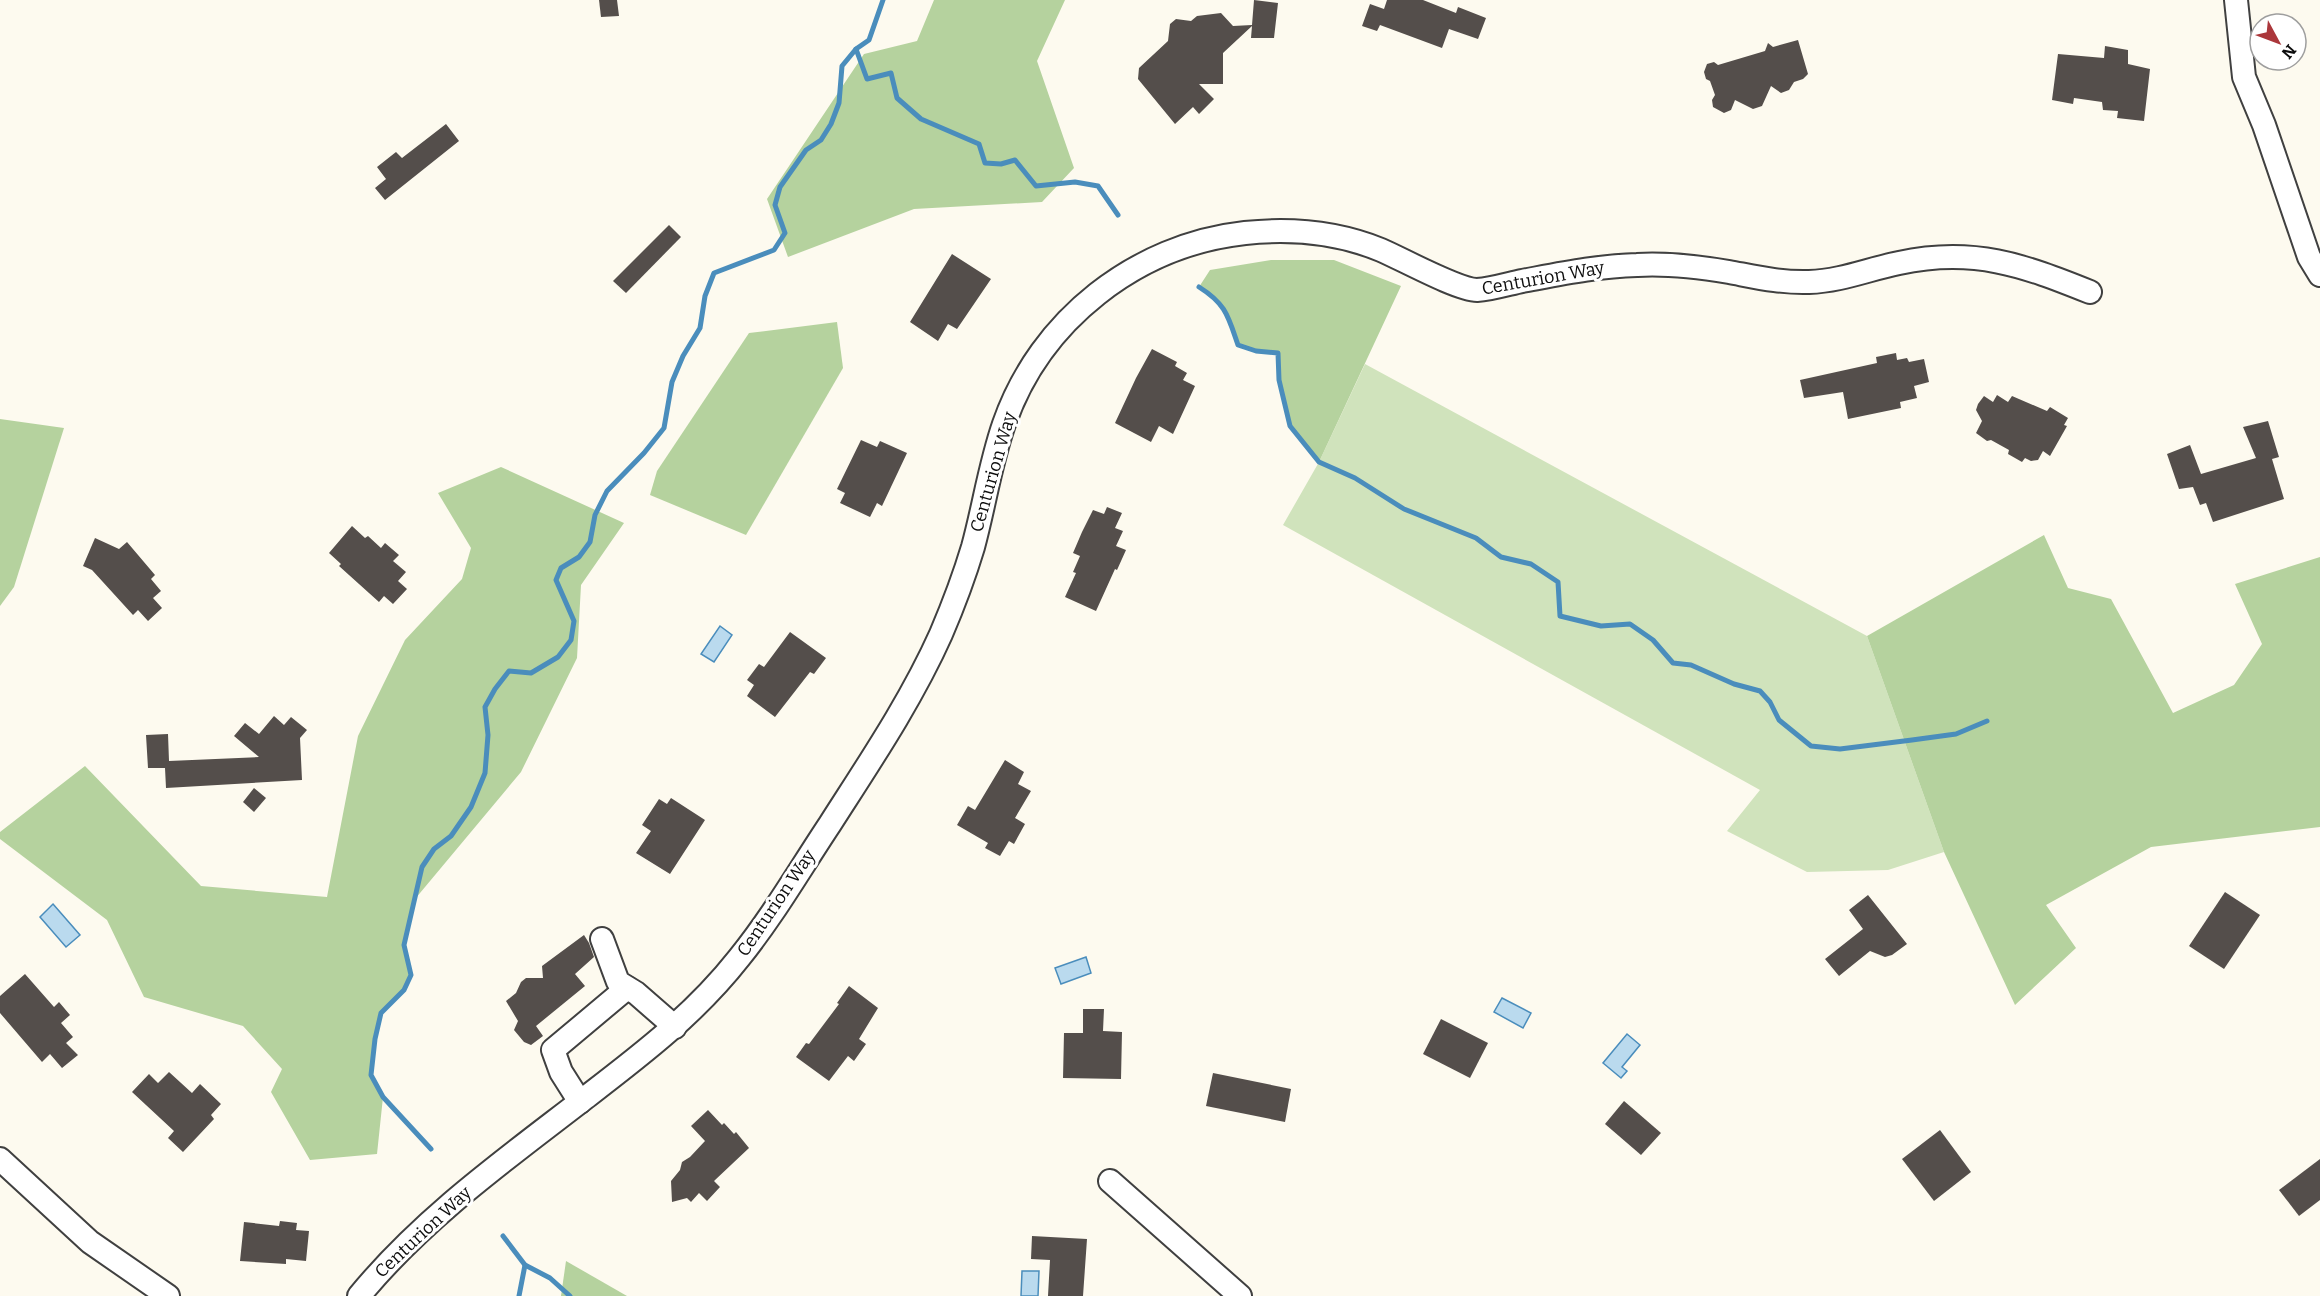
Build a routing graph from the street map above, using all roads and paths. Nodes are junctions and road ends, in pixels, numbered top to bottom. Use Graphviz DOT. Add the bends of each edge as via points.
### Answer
graph roads {
  1 [pos="2236,0"];
  2 [pos="2320,275"];
  3 [pos="2090,292"];
  4 [pos="602,939"];
  5 [pos="627,988"];
  6 [pos="675,1027"];
  7 [pos="580,1102"];
  8 [pos="0,1159"];
  9 [pos="1110,1181"];
  10 [pos="168,1296"];
  11 [pos="359,1296"];
  12 [pos="1240,1296"];
  1 -- 2 [label="street" via="2244,77 2309,257"];
  3 -- 6 [label="street, Centurion Way" via="2008,262 1972,258 1900,263 1837,280 1810,282 1777,282 1681,265 1640,264 1594,268 1471,291 1377,249 1313,231 1286,230 1202,240 1127,272 1076,312 1033,365 1003,425 960,586 911,694 765,924 707,996"];
  4 -- 5 [label="street" via="618,981"];
  5 -- 6 [label="street"];
  5 -- 7 [label="street" via="553,1050 561,1072"];
  6 -- 7 [label="street, Centurion Way"];
  7 -- 11 [label="street, Centurion Way" via="464,1192"];
  8 -- 10 [label="street" via="90,1242"];
  9 -- 12 [label="street"];
}
